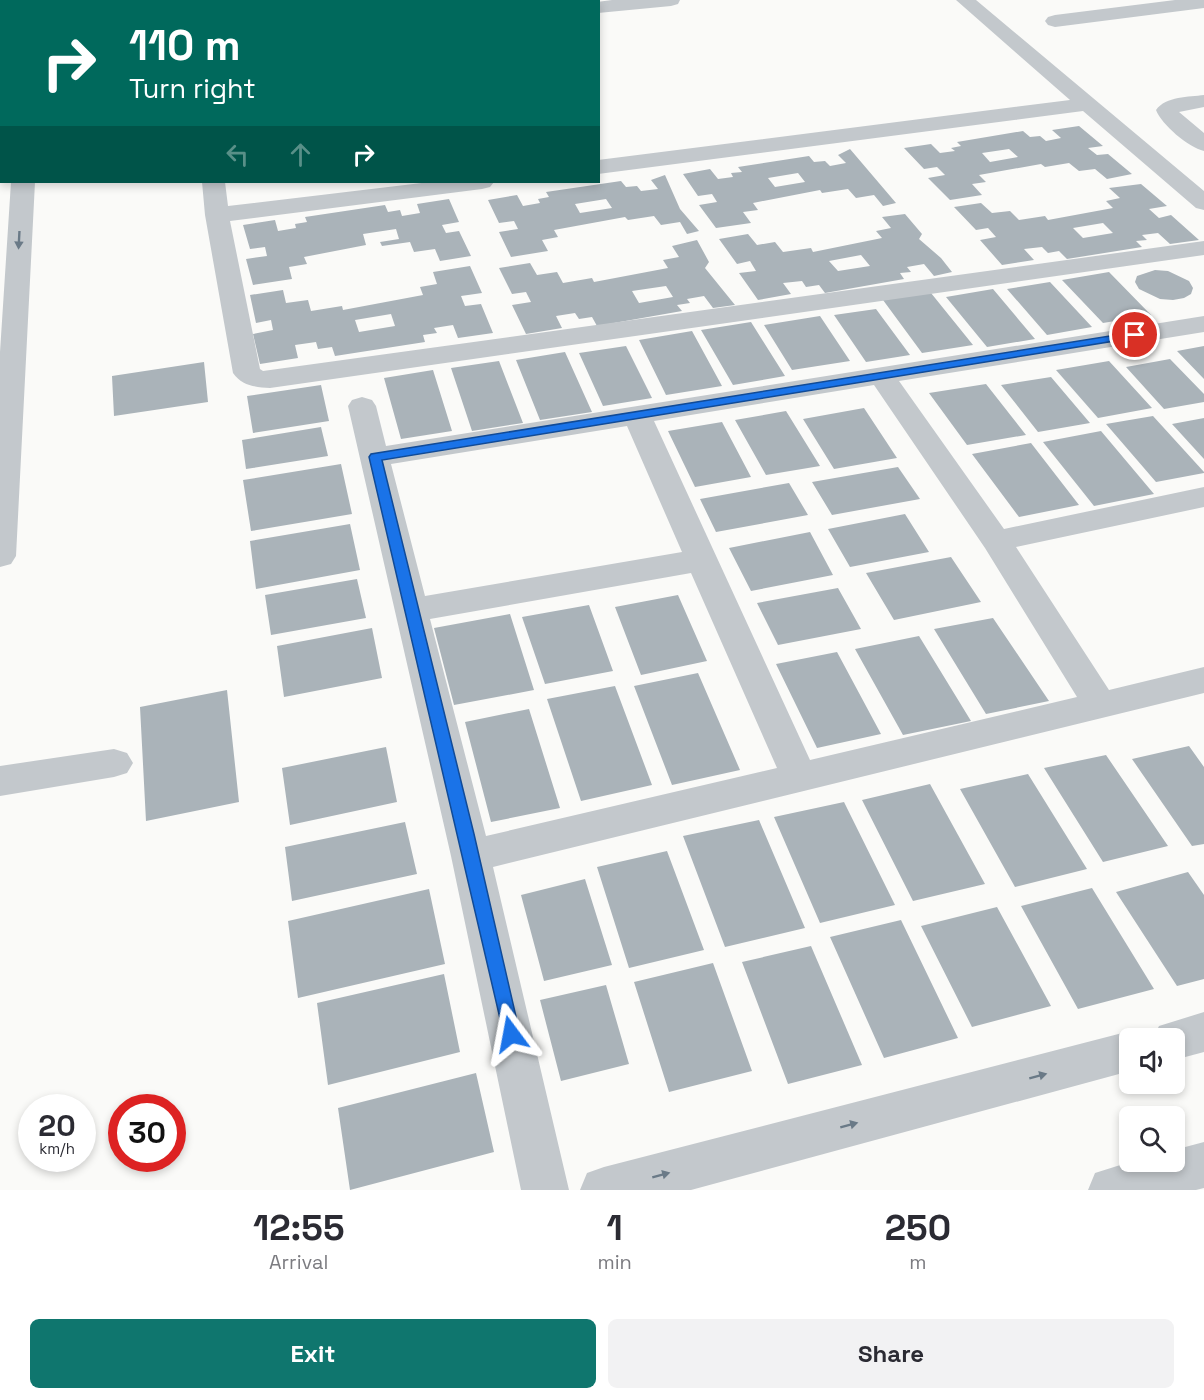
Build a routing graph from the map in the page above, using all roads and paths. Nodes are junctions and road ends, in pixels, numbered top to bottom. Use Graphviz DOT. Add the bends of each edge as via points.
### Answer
graph roads {
  1 [pos="671,0"];
  2 [pos="965,0"];
  3 [pos="1204,2"];
  4 [pos="600,7"];
  5 [pos="1055,21"];
  6 [pos="1204,101"];
  7 [pos="1087,104"];
  8 [pos="1204,144"];
  9 [pos="600,166"];
  10 [pos="23,183"];
  11 [pos="213,183"];
  12 [pos="474,183"];
  13 [pos="1204,203"];
  14 [pos="217,215"];
  15 [pos="1204,248"];
  16 [pos="1204,324"];
  17 [pos="881,375"];
  18 [pos="362,406"];
  19 [pos="636,414"];
  20 [pos="5,436"];
  21 [pos="375,457"];
  22 [pos="1204,497"];
  23 [pos="996,541"];
  24 [pos="0,556"];
  25 [pos="702,560"];
  26 [pos="413,610"];
  27 [pos="1204,680"];
  28 [pos="1100,705"];
  29 [pos="114,763"];
  30 [pos="800,778"];
  31 [pos="0,781"];
  32 [pos="471,856"];
  33 [pos="1204,1032"];
  34 [pos="1185,1037"];
  35 [pos="1119,1054"];
  36 [pos="1204,1165"];
  37 [pos="545,1190"];
  38 [pos="604,1190"];
  39 [pos="1112,1190"];
  1 -- 4 [label="street"];
  2 -- 7 [label="street"];
  3 -- 5 [label="street"];
  6 -- 8 [label="street" via="1167,110"];
  7 -- 9 [label="street"];
  7 -- 13 [label="street"];
  10 -- 20 [label="street, one-way"];
  11 -- 14 [label="street"];
  12 -- 14 [label="street"];
  14 -- 15 [label="street" via="247,373 256,379 270,380"];
  16 -- 17 [label="street"];
  17 -- 19 [label="street"];
  17 -- 23 [label="street"];
  18 -- 21 [label="street"];
  19 -- 21 [label="street"];
  19 -- 25 [label="street"];
  20 -- 24 [label="street"];
  21 -- 26 [label="street"];
  22 -- 23 [label="street"];
  23 -- 28 [label="street"];
  25 -- 26 [label="street"];
  25 -- 30 [label="street"];
  26 -- 32 [label="street"];
  27 -- 28 [label="street"];
  28 -- 30 [label="street"];
  29 -- 31 [label="street"];
  30 -- 32 [label="street"];
  32 -- 37 [label="street"];
  33 -- 34 [label="street"];
  38 -- 35 [label="street, one-way"];
  36 -- 39 [label="street"];
}
